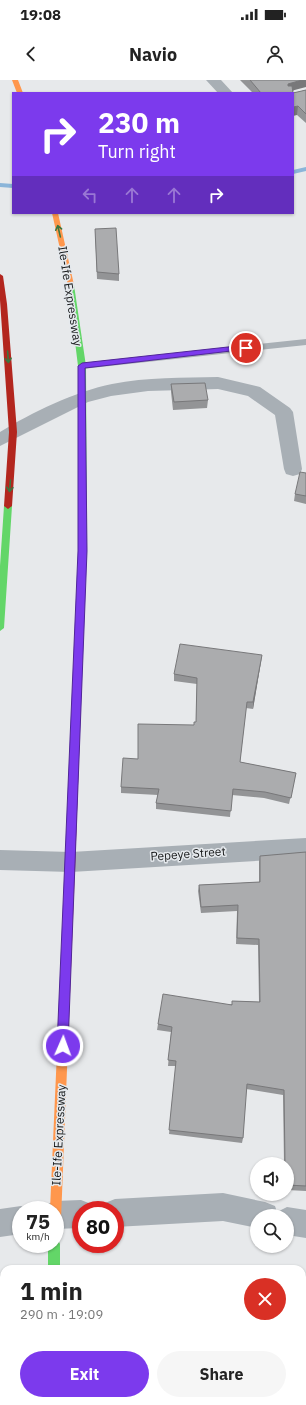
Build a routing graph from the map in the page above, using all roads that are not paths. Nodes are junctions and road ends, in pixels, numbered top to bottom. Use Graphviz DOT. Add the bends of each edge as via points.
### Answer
graph roads {
  1 [pos="15,80"];
  2 [pos="213,80"];
  3 [pos="20,92"];
  4 [pos="225,92"];
  5 [pos="55,214"];
  6 [pos="0,276"];
  7 [pos="306,342"];
  8 [pos="82,366"];
  9 [pos="82,398"];
  10 [pos="7,436"];
  11 [pos="293,469"];
  12 [pos="0,628"];
  13 [pos="306,848"];
  14 [pos="0,860"];
  15 [pos="71,862"];
  16 [pos="56,1201"];
  17 [pos="124,1212"];
  18 [pos="250,1213"];
  19 [pos="12,1221"];
  20 [pos="294,1221"];
  21 [pos="0,1223"];
  22 [pos="306,1224"];
  23 [pos="54,1253"];
  24 [pos="54,1265"];
  1 -- 3 [label="highway"];
  2 -- 4 [label="street"];
  8 -- 5 [label="highway, Ile-Ife Expressway, one-way" via="70,279"];
  6 -- 10 [label="highway, one-way" via="4,304"];
  7 -- 8 [label="lane"];
  8 -- 9 [label="highway, Ile-Ife Expressway"];
  9 -- 10 [label="street"];
  9 -- 11 [label="street" via="111,390 148,385 218,383 254,391 284,412"];
  9 -- 15 [label="highway, Ile-Ife Expressway" via="82,551"];
  10 -- 12 [label="highway, one-way"];
  13 -- 15 [label="street, Pepeye Street"];
  14 -- 15 [label="street, Pepeye Street"];
  15 -- 16 [label="highway, Ile-Ife Expressway"];
  17 -- 18 [label="street" via="223,1207"];
  19 -- 21 [label="street"];
  20 -- 22 [label="street"];
  23 -- 24 [label="highway"];
}
